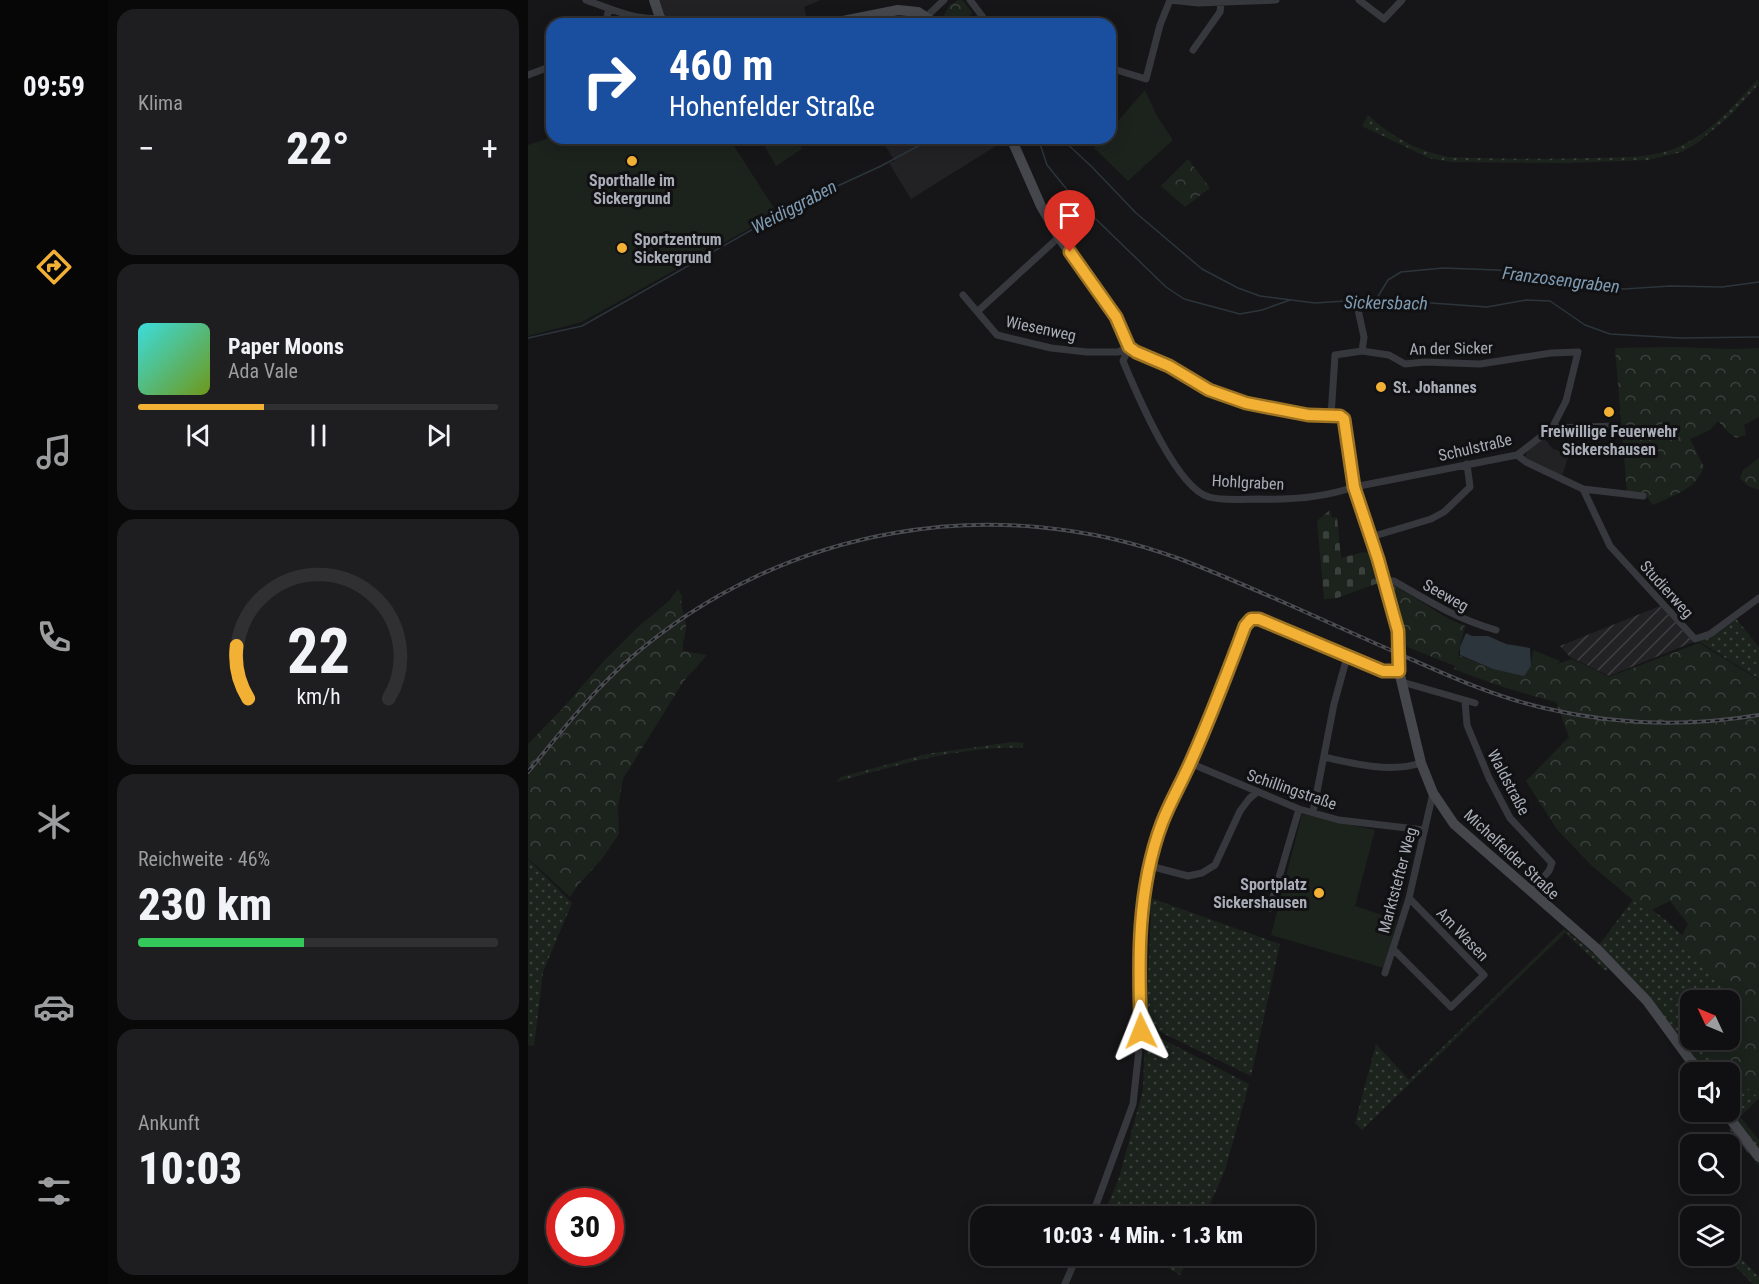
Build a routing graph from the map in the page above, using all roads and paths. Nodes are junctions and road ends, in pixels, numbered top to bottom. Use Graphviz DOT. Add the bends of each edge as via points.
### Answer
graph roads {
  1 [pos="586,0"];
  2 [pos="654,0"];
  3 [pos="944,0"];
  4 [pos="970,0"];
  5 [pos="1170,0"];
  6 [pos="1276,0"];
  7 [pos="1359,0"];
  8 [pos="1402,0"];
  9 [pos="1259,1"];
  10 [pos="1221,3"];
  11 [pos="609,9"];
  12 [pos="927,16"];
  13 [pos="607,18"];
  14 [pos="645,18"];
  15 [pos="663,18"];
  16 [pos="858,18"];
  17 [pos="929,18"];
  18 [pos="984,18"];
  19 [pos="1193,50"];
  20 [pos="546,68"];
  21 [pos="1116,70"];
  22 [pos="528,75"];
  23 [pos="1014,144"];
  24 [pos="1059,237"];
  25 [pos="963,295"];
  26 [pos="1356,305"];
  27 [pos="978,311"];
  28 [pos="1129,347"];
  29 [pos="1362,351"];
  30 [pos="1578,352"];
  31 [pos="1331,416"];
  32 [pos="1616,426"];
  33 [pos="1552,428"];
  34 [pos="1517,455"];
  35 [pos="1467,464"];
  36 [pos="1354,487"];
  37 [pos="1583,489"];
  38 [pos="1643,496"];
  39 [pos="1371,537"];
  40 [pos="1385,581"];
  41 [pos="1759,598"];
  42 [pos="1496,630"];
  43 [pos="1347,657"];
  44 [pos="1399,671"];
  45 [pos="1402,682"];
  46 [pos="1465,701"];
  47 [pos="1474,703"];
  48 [pos="1324,757"];
  49 [pos="1190,763"];
  50 [pos="1421,763"];
  51 [pos="1257,792"];
  52 [pos="1433,793"];
  53 [pos="1299,809"];
  54 [pos="1313,812"];
  55 [pos="1424,831"];
  56 [pos="1150,866"];
  57 [pos="1530,892"];
  58 [pos="1409,898"];
  59 [pos="1270,908"];
  60 [pos="1393,949"];
  61 [pos="1385,973"];
  62 [pos="1692,1062"];
  63 [pos="1733,1122"];
  64 [pos="1759,1157"];
  65 [pos="1096,1206"];
  66 [pos="1073,1266"];
  67 [pos="1065,1284"];
  1 -- 11 [label="street"];
  2 -- 15 [label="street"];
  3 -- 12 [label="street"];
  4 -- 18 [label="street"];
  5 -- 10 [label="street"];
  5 -- 21 [label="street" via="1146,78"];
  6 -- 9 [label="street"];
  7 -- 8 [label="street" via="1384,19"];
  9 -- 10 [label="street"];
  10 -- 19 [label="street" via="1220,12"];
  11 -- 13 [label="street"];
  11 -- 14 [label="street"];
  12 -- 16 [label="street" via="913,10 898,10"];
  12 -- 17 [label="street"];
  20 -- 22 [label="street"];
  23 -- 24 [label="street"];
  24 -- 27 [label="street"];
  24 -- 28 [label="street" via="1116,317"];
  25 -- 27 [label="street, Wiesenweg"];
  26 -- 29 [label="street" via="1364,337"];
  27 -- 28 [label="street, Wiesenweg" via="997,335 1051,348 1118,352"];
  28 -- 31 [label="street" via="1227,397 1284,411"];
  28 -- 36 [label="street, Hohlgraben" via="1123,361 1158,439 1190,485 1208,497 1269,500 1334,494"];
  29 -- 30 [label="street, An der Sicker" via="1389,356 1405,368 1425,362 1480,364"];
  29 -- 31 [label="street" via="1335,355"];
  30 -- 33 [label="street, Schulstraße" via="1566,401"];
  31 -- 36 [label="street, Michelfelder Straße" via="1344,419"];
  32 -- 33 [label="street"];
  33 -- 34 [label="street, Schulstraße"];
  34 -- 35 [label="street, Schulstraße"];
  34 -- 37 [label="street"];
  35 -- 36 [label="street, Schulstraße"];
  35 -- 39 [label="street" via="1470,488 1444,512"];
  36 -- 39 [label="street, Michelfelder Straße"];
  37 -- 38 [label="street"];
  37 -- 41 [label="street, Studierweg" via="1610,546 1695,639 1710,634"];
  39 -- 40 [label="street, Michelfelder Straße"];
  40 -- 42 [label="street, Seeweg" via="1394,580 1448,613"];
  40 -- 44 [label="street, Michelfelder Straße" via="1398,631"];
  43 -- 44 [label="street" via="1383,671"];
  43 -- 48 [label="street"];
  43 -- 49 [label="street" via="1251,619"];
  44 -- 45 [label="street, Michelfelder Straße"];
  45 -- 46 [label="street"];
  45 -- 50 [label="street, Michelfelder Straße"];
  46 -- 47 [label="street"];
  46 -- 57 [label="street, Waldstraße" via="1467,725 1510,818 1552,863"];
  48 -- 50 [label="street" via="1405,768"];
  48 -- 54 [label="street"];
  49 -- 51 [label="street, Schillingstraße"];
  49 -- 56 [label="street" via="1162,824"];
  50 -- 52 [label="street, Michelfelder Straße"];
  51 -- 53 [label="street, Schillingstraße"];
  51 -- 56 [label="street" via="1240,811 1215,866 1188,876"];
  52 -- 55 [label="street, Marktstefter Weg"];
  52 -- 57 [label="street, Michelfelder Straße" via="1454,824"];
  53 -- 54 [label="street, Schillingstraße"];
  53 -- 59 [label="street"];
  54 -- 55 [label="street, Schillingstraße" via="1339,820"];
  55 -- 58 [label="street, Marktstefter Weg"];
  56 -- 65 [label="street" via="1138,965 1141,1031 1133,1104"];
  57 -- 62 [label="street, Michelfelder Straße" via="1597,949 1647,1001"];
  58 -- 60 [label="street, Marktstefter Weg"];
  58 -- 60 [label="street, Am Wasen" via="1484,975 1451,1007"];
  60 -- 61 [label="street, Marktstefter Weg"];
  63 -- 64 [label="street"];
  66 -- 67 [label="street"];
}
